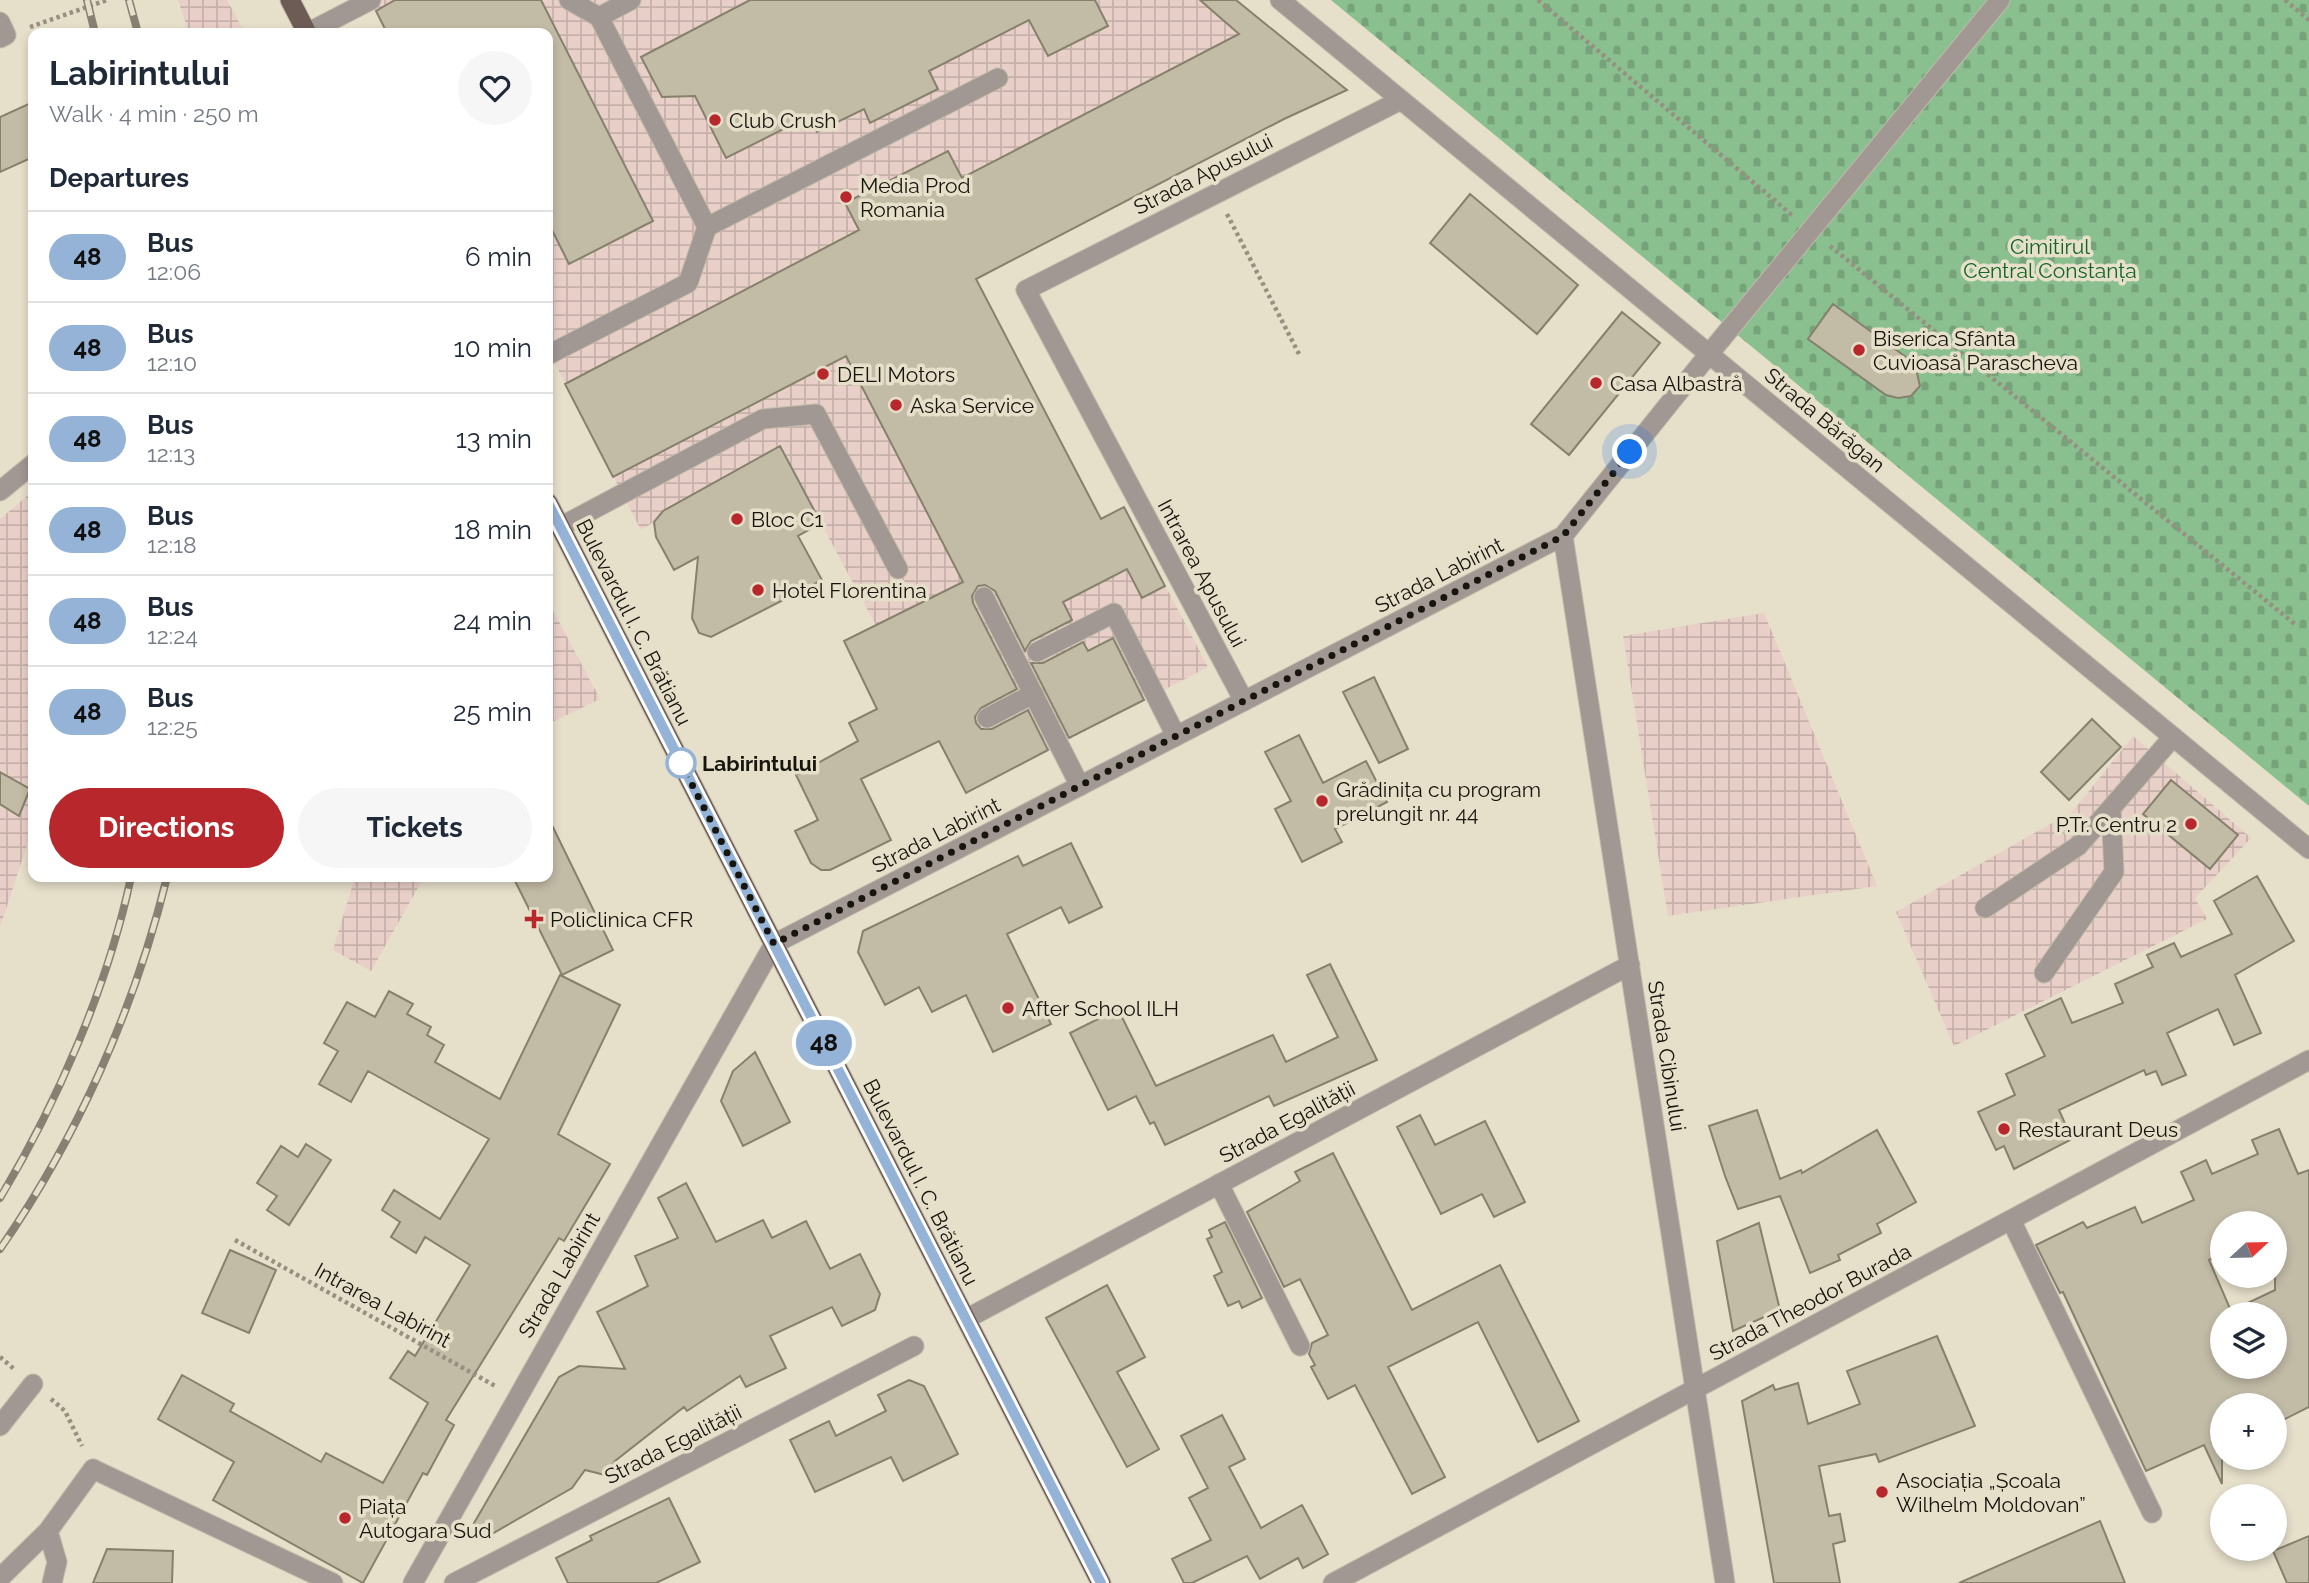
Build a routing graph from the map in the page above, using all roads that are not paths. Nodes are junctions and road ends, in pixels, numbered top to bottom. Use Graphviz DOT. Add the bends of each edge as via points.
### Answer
graph roads {
  1 [pos="290,0"];
  2 [pos="371,0"];
  3 [pos="569,0"];
  4 [pos="631,0"];
  5 [pos="1280,0"];
  6 [pos="2000,0"];
  7 [pos="599,17"];
  8 [pos="304,28"];
  9 [pos="317,28"];
  10 [pos="998,78"];
  11 [pos="1401,100"];
  12 [pos="707,227"];
  13 [pos="1026,290"];
  14 [pos="553,352"];
  15 [pos="1709,354"];
  16 [pos="28,468"];
  17 [pos="0,491"];
  18 [pos="553,513"];
  19 [pos="560,527"];
  20 [pos="1563,536"];
  21 [pos="898,569"];
  22 [pos="984,597"];
  23 [pos="1037,652"];
  24 [pos="1033,694"];
  25 [pos="1244,701"];
  26 [pos="987,718"];
  27 [pos="1176,736"];
  28 [pos="2173,737"];
  29 [pos="1080,786"];
  30 [pos="2111,809"];
  31 [pos="2309,849"];
  32 [pos="1985,908"];
  33 [pos="774,944"];
  34 [pos="1630,965"];
  35 [pos="2043,973"];
  36 [pos="2309,1060"];
  37 [pos="1219,1184"];
  38 [pos="2011,1220"];
  39 [pos="966,1319"];
  40 [pos="914,1346"];
  41 [pos="1300,1346"];
  42 [pos="33,1384"];
  43 [pos="1696,1389"];
  44 [pos="0,1426"];
  45 [pos="2152,1513"];
  46 [pos="48,1531"];
  47 [pos="0,1578"];
  48 [pos="52,1583"];
  49 [pos="333,1583"];
  50 [pos="413,1583"];
  51 [pos="454,1583"];
  52 [pos="1101,1583"];
  53 [pos="1333,1583"];
  54 [pos="1725,1583"];
  1 -- 8 [label="main road"];
  2 -- 9 [label="street"];
  3 -- 7 [label="street"];
  4 -- 7 [label="street"];
  5 -- 11 [label="street, Strada Bărăgan"];
  6 -- 15 [label="street, Strada Labirint"];
  7 -- 12 [label="street"];
  10 -- 12 [label="street"];
  11 -- 13 [label="street, Strada Apusului"];
  11 -- 15 [label="street, Strada Bărăgan"];
  12 -- 14 [label="street" via="688,283"];
  13 -- 25 [label="street, Intrarea Apusului"];
  15 -- 20 [label="street, Strada Labirint"];
  15 -- 28 [label="street, Strada Bărăgan"];
  16 -- 17 [label="street"];
  18 -- 19 [label="main road, Bulevardul I. C. Brătianu"];
  19 -- 21 [label="street" via="763,419 816,414"];
  19 -- 33 [label="main road, Bulevardul I. C. Brătianu"];
  20 -- 25 [label="street, Strada Labirint"];
  20 -- 34 [label="street, Strada Cibinului"];
  22 -- 24 [label="street"];
  23 -- 27 [label="street" via="1114,613"];
  24 -- 26 [label="street"];
  24 -- 29 [label="street"];
  25 -- 27 [label="street, Strada Labirint"];
  27 -- 29 [label="street, Strada Labirint"];
  28 -- 30 [label="street"];
  28 -- 31 [label="street, Strada Bărăgan"];
  29 -- 33 [label="street, Strada Labirint"];
  30 -- 32 [label="street" via="2078,846"];
  30 -- 35 [label="street" via="2114,872"];
  33 -- 39 [label="main road, Bulevardul I. C. Brătianu"];
  33 -- 50 [label="street, Strada Labirint"];
  34 -- 37 [label="street, Strada Egalității"];
  34 -- 43 [label="street, Strada Cibinului"];
  36 -- 38 [label="street, Strada Theodor Burada"];
  37 -- 39 [label="street, Strada Egalității"];
  37 -- 41 [label="street"];
  38 -- 43 [label="street, Strada Theodor Burada"];
  38 -- 45 [label="street"];
  39 -- 52 [label="main road, Bulevardul I. C. Brătianu"];
  40 -- 51 [label="street, Strada Egalității"];
  42 -- 44 [label="street"];
  43 -- 53 [label="street, Strada Theodor Burada"];
  43 -- 54 [label="street, Strada Cibinului"];
  46 -- 47 [label="street"];
  46 -- 48 [label="street" via="57,1562"];
  46 -- 49 [label="street" via="93,1469"];
}
